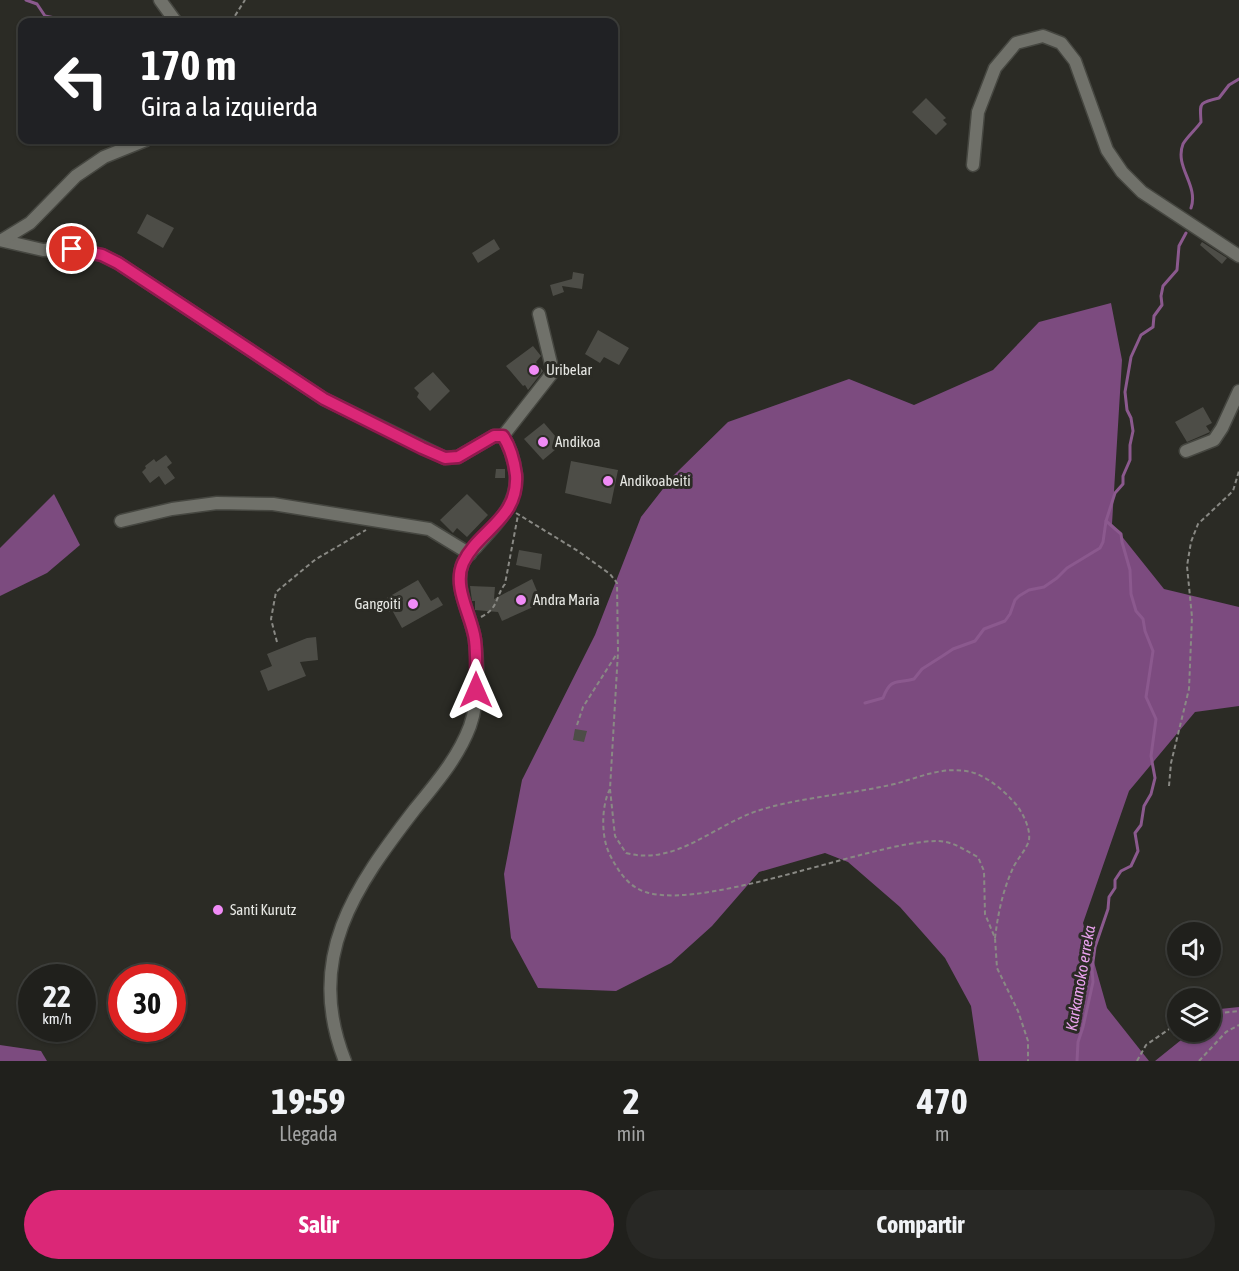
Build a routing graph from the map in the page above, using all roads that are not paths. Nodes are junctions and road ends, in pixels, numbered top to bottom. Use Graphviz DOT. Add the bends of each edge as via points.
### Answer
graph roads {
  1 [pos="160,0"];
  2 [pos="174,18"];
  3 [pos="137,144"];
  4 [pos="973,165"];
  5 [pos="1,240"];
  6 [pos="1239,256"];
  7 [pos="539,314"];
  8 [pos="1239,390"];
  9 [pos="503,436"];
  10 [pos="1186,451"];
  11 [pos="121,521"];
  12 [pos="470,554"];
  13 [pos="345,1061"];
  1 -- 2 [label="street"];
  3 -- 5 [label="street" via="76,176 30,223"];
  4 -- 6 [label="street" via="978,112 995,68 1016,43 1043,36 1061,43 1075,62 1107,150 1122,172 1142,192"];
  5 -- 9 [label="street" via="43,250 72,249 102,255 324,399 445,458 458,457 494,436"];
  7 -- 9 [label="street" via="553,372"];
  8 -- 10 [label="street" via="1214,440"];
  9 -- 12 [label="street" via="514,461 513,512"];
  11 -- 12 [label="street" via="217,503 273,504 429,528"];
  12 -- 13 [label="street" via="462,564 460,583 475,639 475,705 455,759 362,882 338,935 330,989 332,1017"];
}
